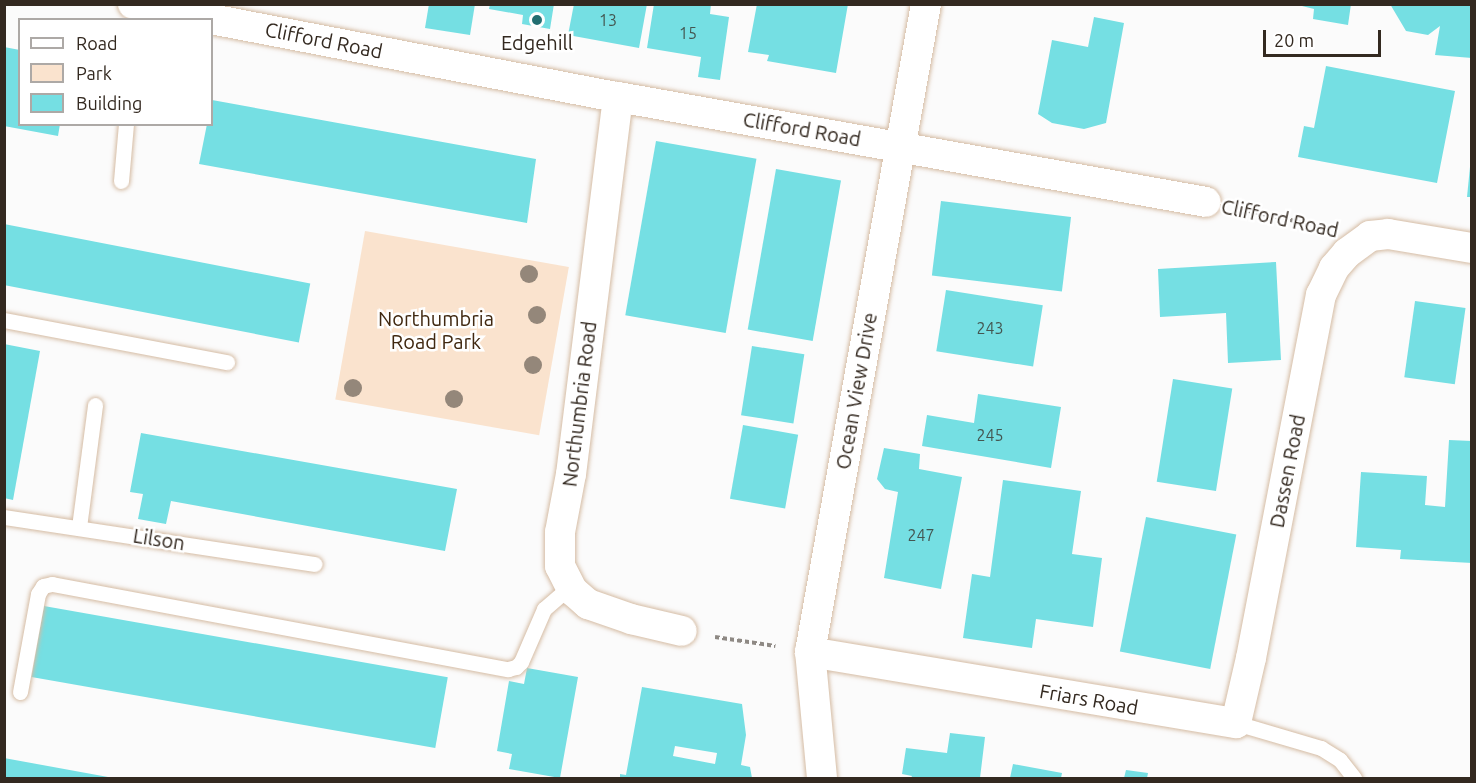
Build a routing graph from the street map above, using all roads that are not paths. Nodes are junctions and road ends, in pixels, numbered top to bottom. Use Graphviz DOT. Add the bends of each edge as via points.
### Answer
graph roads {
  1 [pos="926,4"];
  2 [pos="134,5"];
  3 [pos="179,8"];
  4 [pos="618,97"];
  5 [pos="126,126"];
  6 [pos="899,145"];
  7 [pos="121,182"];
  8 [pos="1206,202"];
  9 [pos="1472,248"];
  10 [pos="4,320"];
  11 [pos="227,362"];
  12 [pos="96,405"];
  13 [pos="4,517"];
  14 [pos="79,527"];
  15 [pos="314,564"];
  16 [pos="570,586"];
  17 [pos="682,631"];
  18 [pos="810,652"];
  19 [pos="20,692"];
  20 [pos="1236,723"];
  21 [pos="822,778"];
  22 [pos="1354,778"];
  1 -- 6 [label="street, Ocean View Drive"];
  2 -- 3 [label="street, Clifford Road"];
  3 -- 4 [label="street, Clifford Road"];
  4 -- 6 [label="street, Clifford Road"];
  4 -- 16 [label="street, Northumbria Road" via="571,474 560,532 560,566"];
  5 -- 7 [label="lane"];
  6 -- 8 [label="street, Clifford Road"];
  6 -- 18 [label="street, Ocean View Drive"];
  9 -- 20 [label="street, Dassen Road" via="1389,234 1370,236 1334,268 1321,295"];
  10 -- 11 [label="lane"];
  12 -- 14 [label="lane"];
  13 -- 14 [label="lane, Lilson"];
  14 -- 15 [label="lane, Lilson"];
  16 -- 17 [label="street, Northumbria Road" via="588,604"];
  16 -- 19 [label="lane" via="544,609 521,662 508,669 52,584 43,586 39,594"];
  18 -- 20 [label="street, Friars Road"];
  18 -- 21 [label="street, Ocean View Drive"];
  20 -- 22 [label="lane, Friars Road" via="1321,748 1340,760"];
}
